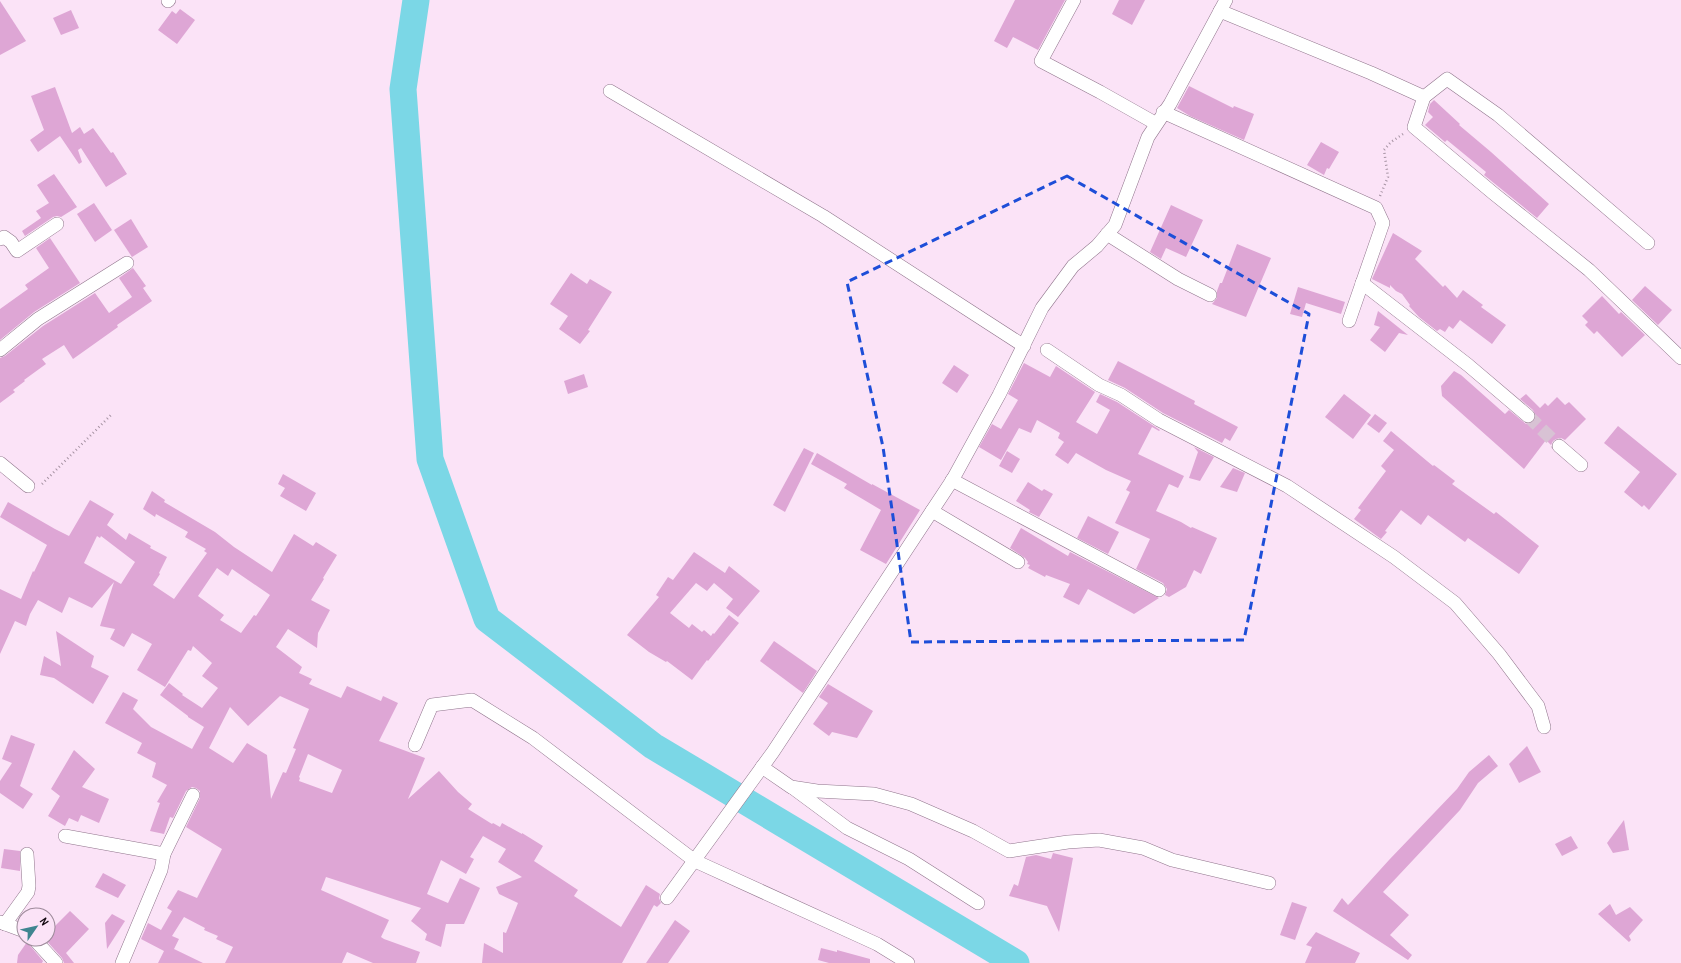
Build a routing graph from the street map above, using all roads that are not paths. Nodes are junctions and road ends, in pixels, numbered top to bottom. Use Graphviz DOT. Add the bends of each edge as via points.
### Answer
graph roads {
  1 [pos="1074,0"];
  2 [pos="1223,5"];
  3 [pos="610,91"];
  4 [pos="1424,97"];
  5 [pos="1163,112"];
  6 [pos="1155,123"];
  7 [pos="58,224"];
  8 [pos="1107,234"];
  9 [pos="0,239"];
  10 [pos="1648,243"];
  11 [pos="127,263"];
  12 [pos="1362,283"];
  13 [pos="1210,295"];
  14 [pos="1349,321"];
  15 [pos="1024,346"];
  16 [pos="0,350"];
  17 [pos="1047,350"];
  18 [pos="1681,358"];
  19 [pos="1528,416"];
  20 [pos="1560,446"];
  21 [pos="0,464"];
  22 [pos="1581,465"];
  23 [pos="952,480"];
  24 [pos="28,486"];
  25 [pos="932,511"];
  26 [pos="1018,562"];
  27 [pos="1159,590"];
  28 [pos="1544,727"];
  29 [pos="415,745"];
  30 [pos="762,767"];
  31 [pos="791,787"];
  32 [pos="193,795"];
  33 [pos="65,836"];
  34 [pos="27,854"];
  35 [pos="164,854"];
  36 [pos="695,860"];
  37 [pos="1270,883"];
  38 [pos="667,898"];
  39 [pos="978,903"];
  40 [pos="2,923"];
  41 [pos="16,928"];
  42 [pos="41,947"];
  43 [pos="56,963"];
  44 [pos="122,963"];
  45 [pos="908,963"];
  1 -- 6 [label="street" via="1041,61"];
  2 -- 4 [label="street"];
  2 -- 5 [label="street" via="1170,104"];
  3 -- 15 [label="street" via="823,216"];
  4 -- 10 [label="street" via="1447,79 1498,115"];
  4 -- 18 [label="street" via="1414,127 1588,270"];
  5 -- 6 [label="street"];
  5 -- 12 [label="street" via="1376,208 1383,223"];
  6 -- 8 [label="street" via="1115,225"];
  7 -- 9 [label="street" via="17,251 4,237"];
  8 -- 13 [label="street" via="1178,279"];
  8 -- 15 [label="street" via="1073,266 1042,308"];
  11 -- 16 [label="street" via="38,319"];
  12 -- 14 [label="street"];
  12 -- 19 [label="street" via="1468,364"];
  15 -- 23 [label="street"];
  17 -- 28 [label="street" via="1159,420 1287,486 1394,557 1455,603 1499,654 1538,706"];
  20 -- 22 [label="street"];
  21 -- 24 [label="street"];
  23 -- 25 [label="street"];
  23 -- 27 [label="street"];
  25 -- 26 [label="street"];
  25 -- 30 [label="street"];
  29 -- 36 [label="street" via="432,705 472,700 534,738"];
  30 -- 31 [label="street"];
  30 -- 36 [label="street"];
  31 -- 37 [label="street" via="874,794 911,804 973,831 1009,851 1099,840 1143,848 1172,860"];
  31 -- 39 [label="street" via="847,828 909,859"];
  32 -- 35 [label="street"];
  33 -- 35 [label="street"];
  34 -- 40 [label="street" via="28,892"];
  35 -- 44 [label="street" via="161,870"];
  36 -- 38 [label="street"];
  36 -- 45 [label="street" via="877,944"];
  40 -- 41 [label="street"];
  42 -- 43 [label="street"];
}
